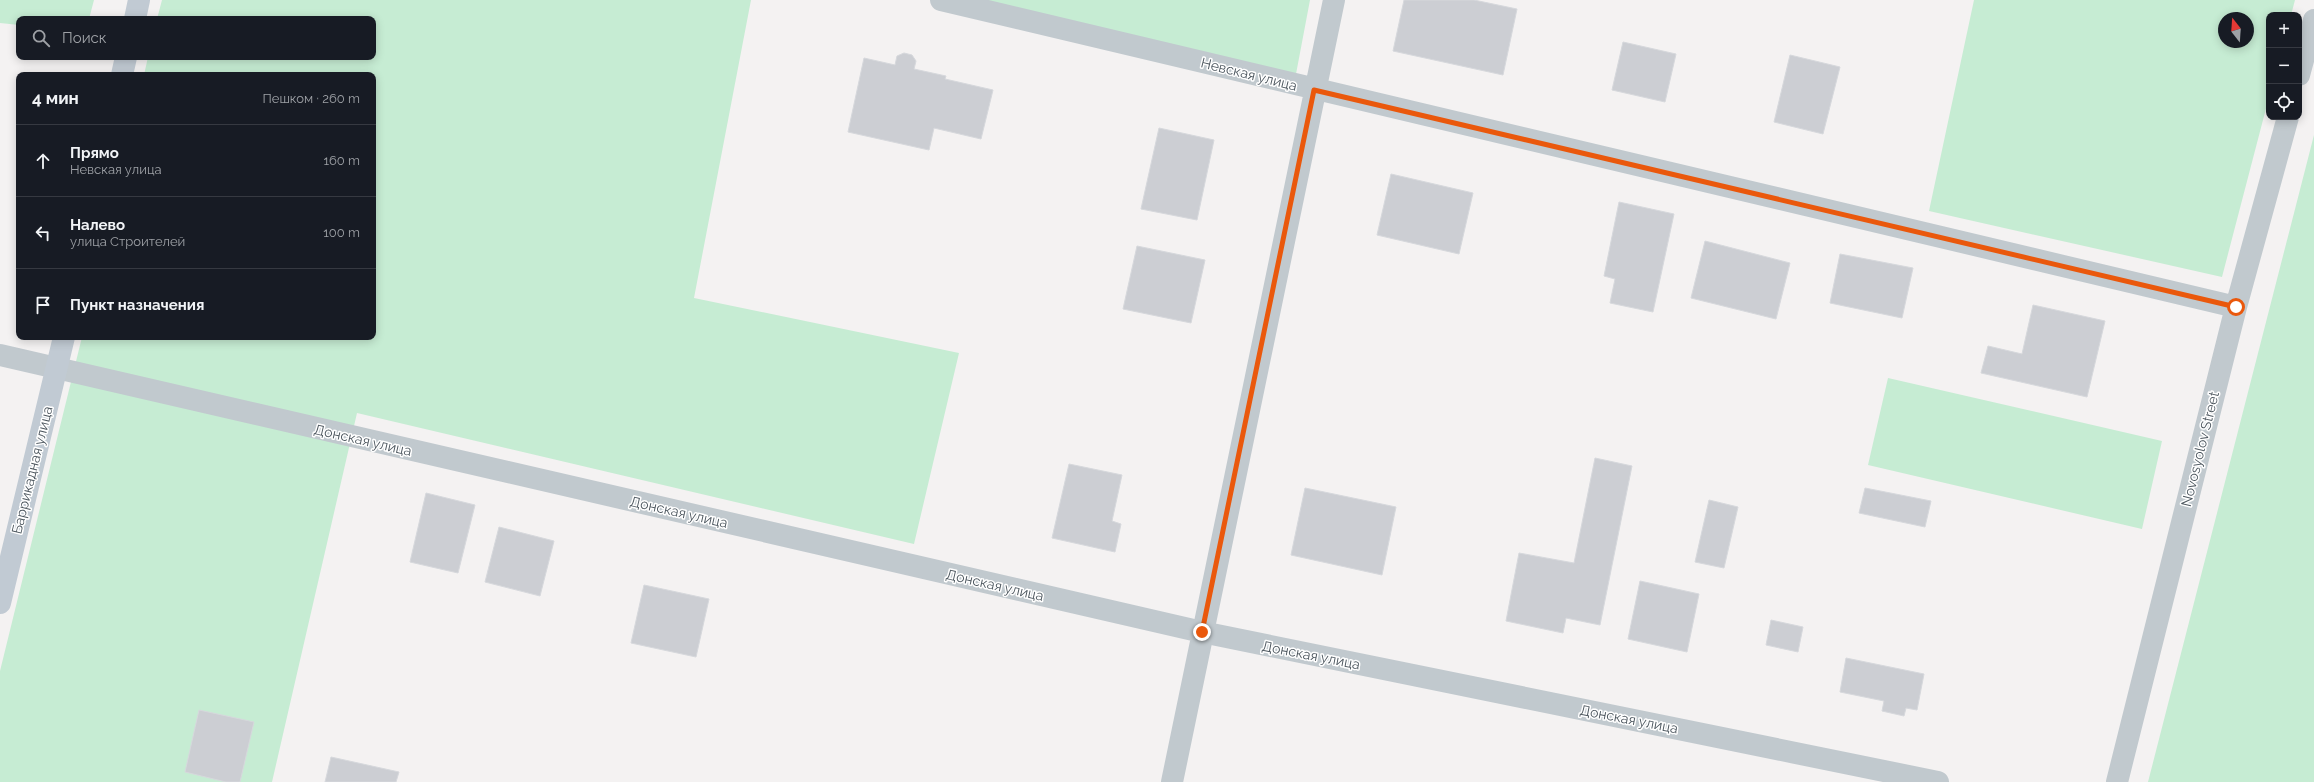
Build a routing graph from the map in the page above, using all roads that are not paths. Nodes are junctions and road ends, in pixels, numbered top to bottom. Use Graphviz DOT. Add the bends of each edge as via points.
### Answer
graph roads {
  1 [pos="139,0"];
  2 [pos="941,0"];
  3 [pos="1334,0"];
  4 [pos="136,16"];
  5 [pos="2314,20"];
  6 [pos="125,60"];
  7 [pos="2302,64"];
  8 [pos="123,72"];
  9 [pos="1314,90"];
  10 [pos="2287,120"];
  11 [pos="2236,307"];
  12 [pos="63,340"];
  13 [pos="0,355"];
  14 [pos="56,369"];
  15 [pos="0,603"];
  16 [pos="1202,632"];
  17 [pos="1172,782"];
  18 [pos="1938,782"];
  19 [pos="2117,782"];
  1 -- 4 [label="street"];
  2 -- 9 [label="street, Невская улица"];
  3 -- 9 [label="street"];
  5 -- 7 [label="street"];
  6 -- 8 [label="street"];
  9 -- 11 [label="street, Невская улица"];
  9 -- 16 [label="street"];
  10 -- 11 [label="street, Novosyolov Street"];
  11 -- 19 [label="street, Novosyolov Street"];
  12 -- 14 [label="street, Баррикадная улица"];
  13 -- 14 [label="street, Донская улица"];
  14 -- 15 [label="street, Баррикадная улица"];
  14 -- 16 [label="street, Донская улица"];
  16 -- 17 [label="street"];
  16 -- 18 [label="street, Донская улица"];
}
